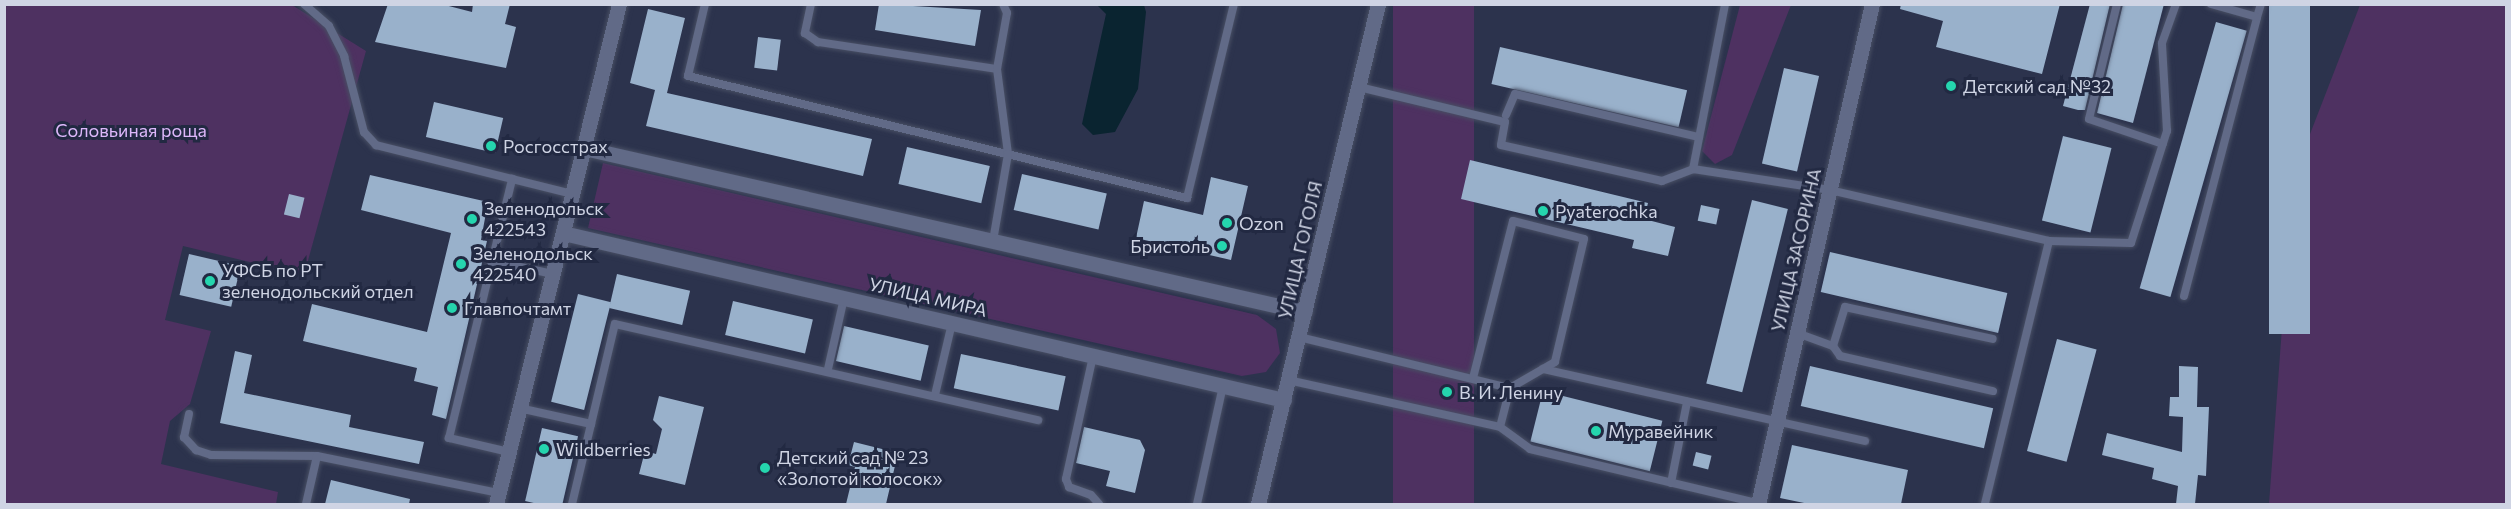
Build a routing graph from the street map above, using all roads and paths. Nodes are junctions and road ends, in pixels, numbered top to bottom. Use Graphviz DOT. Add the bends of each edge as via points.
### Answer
graph roads {
  1 [pos="304,4"];
  2 [pos="619,4"];
  3 [pos="705,4"];
  4 [pos="811,4"];
  5 [pos="1003,4"];
  6 [pos="1234,4"];
  7 [pos="1378,4"];
  8 [pos="1725,4"];
  9 [pos="1872,4"];
  10 [pos="2117,4"];
  11 [pos="2176,4"];
  12 [pos="2211,4"];
  13 [pos="2261,4"];
  14 [pos="2257,17"];
  15 [pos="997,69"];
  16 [pos="1359,87"];
  17 [pos="1506,116"];
  18 [pos="1699,137"];
  19 [pos="2163,144"];
  20 [pos="584,148"];
  21 [pos="1008,154"];
  22 [pos="1693,169"];
  23 [pos="512,179"];
  24 [pos="1830,190"];
  25 [pos="573,194"];
  26 [pos="563,233"];
  27 [pos="993,241"];
  28 [pos="2049,241"];
  29 [pos="492,261"];
  30 [pos="553,274"];
  31 [pos="2184,296"];
  32 [pos="844,298"];
  33 [pos="1305,312"];
  34 [pos="952,323"];
  35 [pos="1797,333"];
  36 [pos="1299,337"];
  37 [pos="1994,339"];
  38 [pos="1833,346"];
  39 [pos="1093,356"];
  40 [pos="828,369"];
  41 [pos="1543,369"];
  42 [pos="1473,378"];
  43 [pos="1288,380"];
  44 [pos="1223,386"];
  45 [pos="1510,388"];
  46 [pos="1993,392"];
  47 [pos="935,395"];
  48 [pos="1284,400"];
  49 [pos="1687,402"];
  50 [pos="519,408"];
  51 [pos="189,414"];
  52 [pos="1038,420"];
  53 [pos="1777,423"];
  54 [pos="591,424"];
  55 [pos="1500,427"];
  56 [pos="1865,441"];
  57 [pos="509,452"];
  58 [pos="318,456"];
  59 [pos="1671,483"];
  60 [pos="499,501"];
  61 [pos="306,504"];
  62 [pos="573,504"];
  63 [pos="1099,504"];
  64 [pos="1197,504"];
  65 [pos="1258,504"];
  66 [pos="1760,504"];
  67 [pos="1985,504"];
  1 -- 23 [label="lane" via="329,26 344,56 364,132 376,145"];
  2 -- 20 [label="street"];
  3 -- 21 [label="lane" via="688,76"];
  4 -- 15 [label="lane" via="805,33 818,42"];
  5 -- 15 [label="lane" via="1007,13"];
  6 -- 21 [label="lane" via="1187,198"];
  7 -- 16 [label="street, УЛИЦА ГОГОЛЯ"];
  8 -- 18 [label="lane"];
  9 -- 24 [label="street, УЛИЦА ЗАСОРИНА"];
  10 -- 19 [label="lane" via="2089,119"];
  11 -- 19 [label="lane" via="2162,43"];
  12 -- 14 [label="lane"];
  13 -- 14 [label="lane"];
  14 -- 31 [label="lane"];
  15 -- 21 [label="lane"];
  16 -- 22 [label="lane" via="1505,122 1501,145 1662,181"];
  16 -- 33 [label="street, УЛИЦА ГОГОЛЯ"];
  17 -- 18 [label="lane" via="1515,94"];
  18 -- 22 [label="lane"];
  19 -- 28 [label="lane" via="2131,243"];
  20 -- 25 [label="street"];
  20 -- 27 [label="street"];
  21 -- 27 [label="lane"];
  22 -- 24 [label="lane"];
  23 -- 25 [label="lane"];
  23 -- 29 [label="lane"];
  24 -- 28 [label="lane"];
  24 -- 35 [label="street, УЛИЦА ЗАСОРИНА"];
  25 -- 26 [label="street"];
  26 -- 30 [label="street"];
  26 -- 32 [label="street, УЛИЦА МИРА"];
  27 -- 33 [label="street"];
  28 -- 67 [label="lane"];
  29 -- 30 [label="lane"];
  29 -- 57 [label="lane" via="449,438"];
  30 -- 50 [label="street"];
  32 -- 34 [label="street, УЛИЦА МИРА"];
  32 -- 40 [label="lane"];
  33 -- 36 [label="street, УЛИЦА ГОГОЛЯ"];
  34 -- 39 [label="street, УЛИЦА МИРА"];
  34 -- 47 [label="lane"];
  35 -- 38 [label="lane"];
  35 -- 53 [label="street, УЛИЦА ЗАСОРИНА"];
  36 -- 42 [label="lane"];
  36 -- 43 [label="street, УЛИЦА ГОГОЛЯ"];
  37 -- 38 [label="lane" via="1845,307"];
  38 -- 46 [label="lane" via="1840,356"];
  39 -- 44 [label="street, УЛИЦА МИРА"];
  39 -- 63 [label="lane" via="1066,479 1069,487 1091,495"];
  40 -- 47 [label="lane"];
  40 -- 54 [label="lane" via="615,324"];
  41 -- 42 [label="lane" via="1555,362 1584,239 1513,221"];
  41 -- 45 [label="lane"];
  41 -- 49 [label="lane"];
  42 -- 45 [label="lane"];
  43 -- 48 [label="street, УЛИЦА ГОГОЛЯ"];
  43 -- 55 [label="lane"];
  44 -- 48 [label="street, УЛИЦА МИРА"];
  44 -- 64 [label="lane"];
  45 -- 55 [label="lane"];
  47 -- 52 [label="lane"];
  48 -- 65 [label="street, УЛИЦА ГОГОЛЯ"];
  49 -- 53 [label="lane"];
  49 -- 59 [label="lane"];
  50 -- 54 [label="lane"];
  50 -- 57 [label="street"];
  51 -- 58 [label="lane" via="184,437 196,450"];
  53 -- 56 [label="lane"];
  53 -- 66 [label="street, УЛИЦА ЗАСОРИНА"];
  54 -- 62 [label="lane"];
  55 -- 59 [label="lane" via="1530,450"];
  57 -- 60 [label="street"];
  58 -- 60 [label="lane"];
  58 -- 61 [label="lane"];
  59 -- 66 [label="lane"];
}
